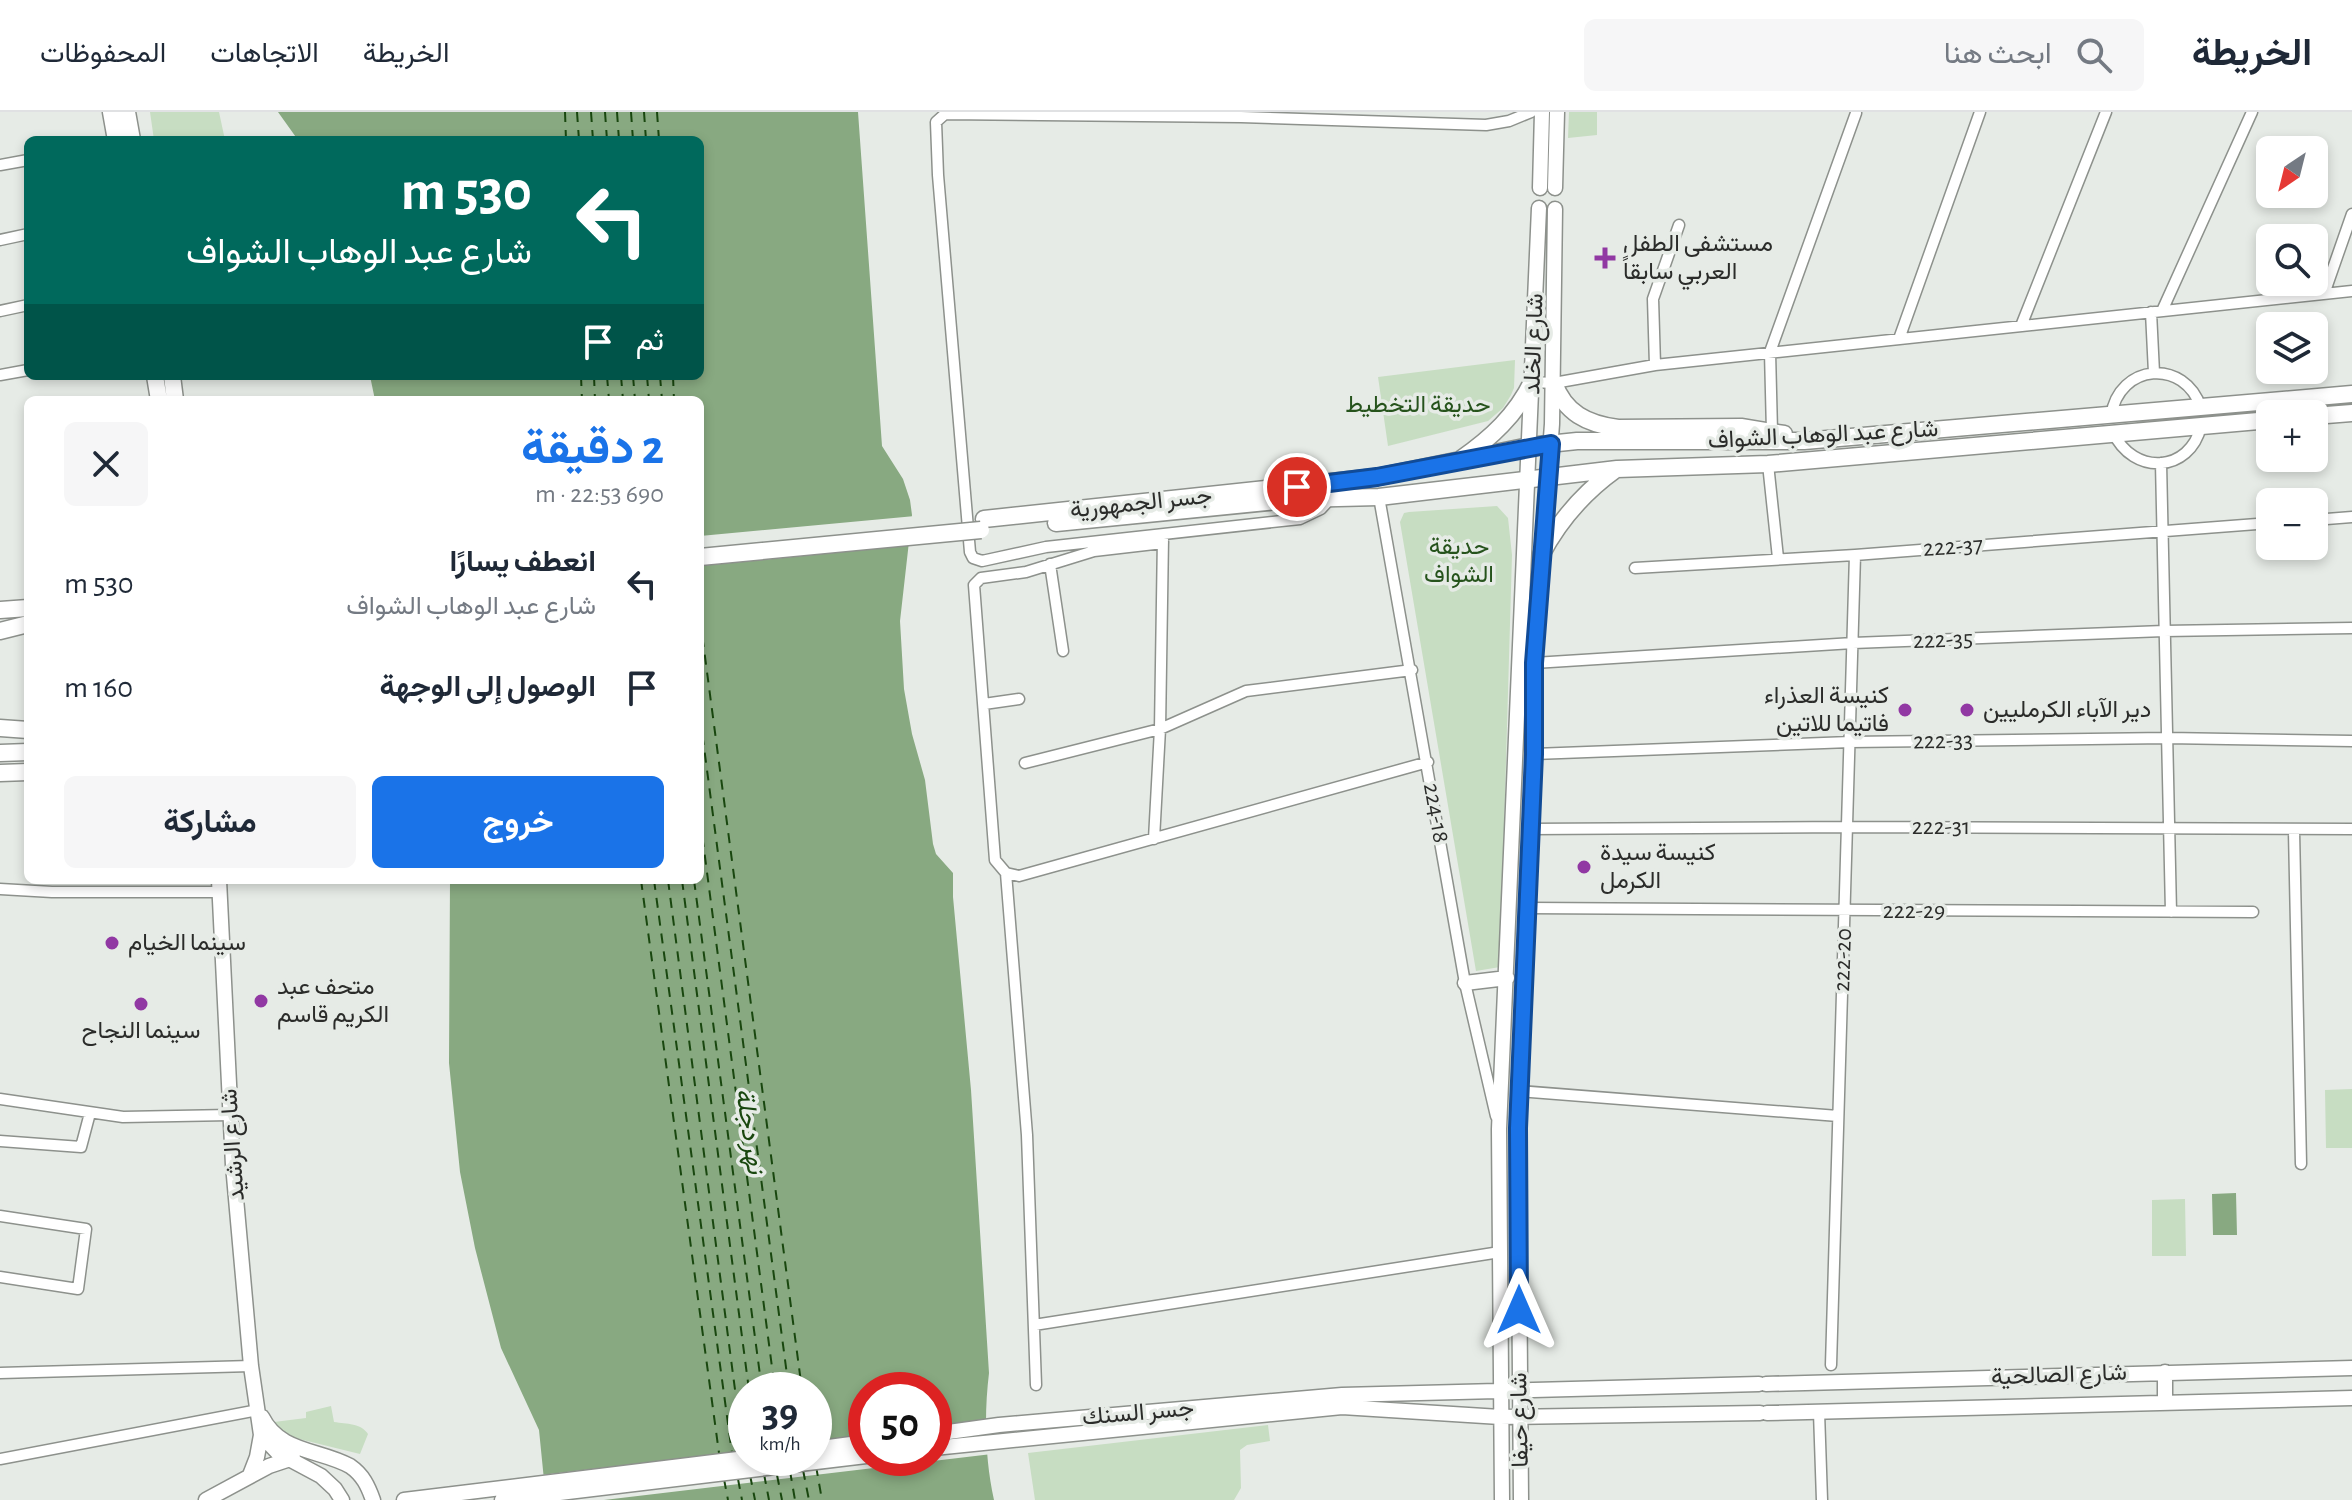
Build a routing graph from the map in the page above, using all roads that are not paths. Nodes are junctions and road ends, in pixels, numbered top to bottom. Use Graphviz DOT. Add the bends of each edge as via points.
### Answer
graph roads {
  1 [pos="111,112"];
  2 [pos="127,112"];
  3 [pos="1531,112"];
  4 [pos="1542,112"];
  5 [pos="1557,112"];
  6 [pos="1980,112"];
  7 [pos="2106,112"];
  8 [pos="2252,112"];
  9 [pos="1856,113"];
  10 [pos="115,136"];
  11 [pos="131,136"];
  12 [pos="24,161"];
  13 [pos="0,165"];
  14 [pos="1539,208"];
  15 [pos="1555,209"];
  16 [pos="2352,214"];
  17 [pos="1679,225"];
  18 [pos="24,235"];
  19 [pos="0,240"];
  20 [pos="2328,283"];
  21 [pos="2352,291"];
  22 [pos="2328,294"];
  23 [pos="2305,296"];
  24 [pos="24,306"];
  25 [pos="0,311"];
  26 [pos="2157,312"];
  27 [pos="2021,326"];
  28 [pos="1899,339"];
  29 [pos="1770,352"];
  30 [pos="1655,365"];
  31 [pos="24,371"];
  32 [pos="2154,373"];
  33 [pos="0,375"];
  34 [pos="1532,382"];
  35 [pos="1554,383"];
  36 [pos="2352,394"];
  37 [pos="2352,413"];
  38 [pos="2328,415"];
  39 [pos="2201,417"];
  40 [pos="2256,419"];
  41 [pos="2112,424"];
  42 [pos="1772,432"];
  43 [pos="1804,441"];
  44 [pos="1551,444"];
  45 [pos="1529,446"];
  46 [pos="1456,463"];
  47 [pos="2161,463"];
  48 [pos="1768,464"];
  49 [pos="1617,469"];
  50 [pos="1548,477"];
  51 [pos="1528,479"];
  52 [pos="1298,493"];
  53 [pos="1379,497"];
  54 [pos="1331,498"];
  55 [pos="2352,517"];
  56 [pos="2328,519"];
  57 [pos="983,524"];
  58 [pos="2256,524"];
  59 [pos="2162,532"];
  60 [pos="1163,538"];
  61 [pos="704,546"];
  62 [pos="1541,555"];
  63 [pos="1855,555"];
  64 [pos="704,557"];
  65 [pos="1778,558"];
  66 [pos="1050,564"];
  67 [pos="1635,568"];
  68 [pos="24,608"];
  69 [pos="0,610"];
  70 [pos="24,625"];
  71 [pos="2352,628"];
  72 [pos="0,631"];
  73 [pos="2164,631"];
  74 [pos="1853,643"];
  75 [pos="1063,651"];
  76 [pos="1534,663"];
  77 [pos="1412,670"];
  78 [pos="1019,699"];
  79 [pos="984,704"];
  80 [pos="0,728"];
  81 [pos="1160,729"];
  82 [pos="24,730"];
  83 [pos="2167,738"];
  84 [pos="2352,741"];
  85 [pos="1850,742"];
  86 [pos="24,752"];
  87 [pos="0,753"];
  88 [pos="1534,754"];
  89 [pos="1428,762"];
  90 [pos="1025,763"];
  91 [pos="24,772"];
  92 [pos="0,773"];
  93 [pos="1847,827"];
  94 [pos="2169,828"];
  95 [pos="1530,829"];
  96 [pos="2352,829"];
  97 [pos="2294,831"];
  98 [pos="1154,839"];
  99 [pos="1006,873"];
  100 [pos="220,886"];
  101 [pos="0,889"];
  102 [pos="1527,908"];
  103 [pos="1845,910"];
  104 [pos="2171,912"];
  105 [pos="2253,912"];
  106 [pos="1507,978"];
  107 [pos="1465,983"];
  108 [pos="1519,1091"];
  109 [pos="0,1099"];
  110 [pos="90,1113"];
  111 [pos="230,1115"];
  112 [pos="1838,1116"];
  113 [pos="1499,1129"];
  114 [pos="0,1141"];
  115 [pos="2301,1164"];
  116 [pos="0,1216"];
  117 [pos="1500,1252"];
  118 [pos="0,1277"];
  119 [pos="1034,1325"];
  120 [pos="1831,1365"];
  121 [pos="251,1366"];
  122 [pos="2352,1368"];
  123 [pos="2165,1372"];
  124 [pos="0,1373"];
  125 [pos="1848,1382"];
  126 [pos="1813,1383"];
  127 [pos="1036,1385"];
  128 [pos="1500,1391"];
  129 [pos="1520,1391"];
  130 [pos="2352,1398"];
  131 [pos="1342,1401"];
  132 [pos="2165,1403"];
  133 [pos="258,1410"];
  134 [pos="1819,1412"];
  135 [pos="1500,1417"];
  136 [pos="1520,1417"];
  137 [pos="952,1432"];
  138 [pos="261,1435"];
  139 [pos="952,1446"];
  140 [pos="309,1452"];
  141 [pos="848,1458"];
  142 [pos="0,1459"];
  143 [pos="291,1459"];
  144 [pos="728,1460"];
  145 [pos="250,1475"];
  146 [pos="206,1500"];
  147 [pos="342,1500"];
  148 [pos="373,1500"];
  149 [pos="404,1500"];
  150 [pos="502,1500"];
  151 [pos="1502,1500"];
  152 [pos="1521,1500"];
  153 [pos="1822,1500"];
  1 -- 10 [label="main road"];
  2 -- 11 [label="main road"];
  3 -- 60 [label="street" via="1486,125 1241,117 939,118 938,175 973,558"];
  4 -- 5 [label="main road" via="1548,188"];
  6 -- 28 [label="street"];
  7 -- 27 [label="street"];
  8 -- 26 [label="street"];
  9 -- 29 [label="street"];
  12 -- 13 [label="street"];
  14 -- 34 [label="main road, شارع الخلد"];
  15 -- 35 [label="main road, شارع الخلد"];
  16 -- 20 [label="street"];
  17 -- 30 [label="street" via="1653,299"];
  18 -- 19 [label="street"];
  21 -- 22 [label="street"];
  23 -- 26 [label="street"];
  24 -- 25 [label="street"];
  26 -- 27 [label="street"];
  26 -- 32 [label="street"];
  27 -- 28 [label="street"];
  28 -- 29 [label="street"];
  29 -- 30 [label="street"];
  29 -- 42 [label="street"];
  30 -- 35 [label="street"];
  31 -- 33 [label="street"];
  32 -- 39 [label="street" via="2184,382 2195,394"];
  32 -- 41 [label="street" via="2124,386 2115,400"];
  34 -- 35 [label="street"];
  34 -- 45 [label="main road, شارع الخلد"];
  34 -- 46 [label="main road" via="1508,419"];
  35 -- 42 [label="main road" via="1567,407 1600,425"];
  35 -- 44 [label="main road, شارع الخلد"];
  36 -- 39 [label="main road, شارع عبد الوهاب الشواف"];
  37 -- 38 [label="main road"];
  39 -- 40 [label="main road, شارع عبد الوهاب الشواف"];
  39 -- 41 [label="main road, شارع عبد الوهاب الشواف"];
  39 -- 47 [label="street" via="2196,440 2187,451"];
  41 -- 43 [label="main road, شارع عبد الوهاب الشواف"];
  41 -- 47 [label="street" via="2120,445 2132,456"];
  41 -- 48 [label="main road, شارع عبد الوهاب الشواف"];
  42 -- 43 [label="main road"];
  43 -- 44 [label="main road, شارع عبد الوهاب الشواف"];
  44 -- 45 [label="main road, شارع عبد الوهاب الشواف"];
  44 -- 50 [label="main road, شارع الخلد"];
  45 -- 46 [label="main road, شارع عبد الوهاب الشواف"];
  45 -- 51 [label="main road, شارع الخلد"];
  46 -- 52 [label="main road, شارع عبد الوهاب الشواف"];
  47 -- 59 [label="street"];
  48 -- 49 [label="main road, شارع عبد الوهاب الشواف"];
  48 -- 65 [label="street"];
  49 -- 50 [label="main road, شارع عبد الوهاب الشواف"];
  49 -- 62 [label="main road" via="1570,509"];
  50 -- 51 [label="main road, شارع عبد الوهاب الشواف"];
  50 -- 62 [label="main road, شارع حيفا"];
  51 -- 53 [label="main road, شارع عبد الوهاب الشواف"];
  51 -- 106 [label="main road, شارع حيفا"];
  52 -- 54 [label="main road, شارع عبد الوهاب الشواف"];
  52 -- 57 [label="main road, جسر الجمهورية"];
  53 -- 54 [label="main road, شارع عبد الوهاب الشواف"];
  53 -- 77 [label="street, 224-18"];
  54 -- 60 [label="street" via="1300,519"];
  55 -- 56 [label="street"];
  57 -- 61 [label="main road, جسر الجمهورية"];
  57 -- 64 [label="main road, جسر الجمهورية, bridge"];
  58 -- 59 [label="street, 222-37"];
  59 -- 63 [label="street, 222-37"];
  59 -- 73 [label="street"];
  60 -- 66 [label="street"];
  60 -- 81 [label="street"];
  62 -- 76 [label="main road, شارع حيفا"];
  63 -- 65 [label="street, 222-37"];
  63 -- 74 [label="street, 222-20"];
  65 -- 67 [label="street, 222-37"];
  66 -- 75 [label="street"];
  66 -- 79 [label="street" via="976,581"];
  68 -- 69 [label="main road"];
  70 -- 72 [label="main road"];
  71 -- 73 [label="street, 222-35"];
  73 -- 74 [label="street, 222-35"];
  73 -- 83 [label="street"];
  74 -- 76 [label="street, 222-35"];
  74 -- 85 [label="street, 222-20"];
  76 -- 88 [label="main road, شارع حيفا"];
  77 -- 81 [label="street" via="1246,691"];
  77 -- 89 [label="street, 224-18"];
  78 -- 79 [label="street"];
  79 -- 99 [label="street" via="995,860"];
  80 -- 82 [label="main road"];
  81 -- 90 [label="street"];
  81 -- 98 [label="street"];
  83 -- 84 [label="street, 222-33"];
  83 -- 85 [label="street, 222-33"];
  83 -- 94 [label="street"];
  85 -- 88 [label="street, 222-33"];
  85 -- 93 [label="street, 222-20"];
  86 -- 87 [label="main road"];
  88 -- 95 [label="main road, شارع حيفا"];
  89 -- 98 [label="street"];
  89 -- 107 [label="street, 224-18"];
  91 -- 92 [label="main road"];
  93 -- 94 [label="street, 222-31"];
  93 -- 95 [label="street, 222-31"];
  93 -- 103 [label="street, 222-20"];
  94 -- 97 [label="street, 222-31"];
  94 -- 104 [label="street"];
  95 -- 102 [label="main road, شارع حيفا"];
  96 -- 97 [label="street, 222-31"];
  97 -- 115 [label="street"];
  98 -- 99 [label="street" via="1019,876"];
  99 -- 119 [label="street" via="1027,1135"];
  100 -- 101 [label="street"];
  100 -- 111 [label="main road, شارع الرشيد"];
  102 -- 103 [label="street, 222-29"];
  102 -- 108 [label="main road, شارع حيفا"];
  103 -- 104 [label="street, 222-29"];
  103 -- 112 [label="street, 222-20"];
  104 -- 105 [label="street, 222-29"];
  106 -- 107 [label="main road"];
  106 -- 113 [label="main road, شارع حيفا"];
  107 -- 113 [label="street, 224-18"];
  108 -- 112 [label="street"];
  108 -- 129 [label="main road, شارع حيفا"];
  109 -- 110 [label="street"];
  110 -- 111 [label="street"];
  110 -- 114 [label="street" via="81,1147"];
  111 -- 121 [label="main road, شارع الرشيد"];
  112 -- 120 [label="street, 222-20"];
  113 -- 117 [label="main road, شارع حيفا"];
  116 -- 118 [label="street" via="86,1229 78,1289"];
  117 -- 119 [label="street"];
  117 -- 128 [label="main road, شارع حيفا"];
  119 -- 127 [label="street"];
  120 -- 125 [label="street"];
  120 -- 126 [label="street"];
  121 -- 124 [label="street"];
  121 -- 133 [label="main road, شارع الرشيد"];
  122 -- 123 [label="main road, شارع الصالحية"];
  123 -- 125 [label="main road, شارع الصالحية"];
  123 -- 132 [label="main road"];
  125 -- 126 [label="main road, شارع الصالحية"];
  126 -- 129 [label="main road, شارع الصالحية"];
  128 -- 129 [label="main road, شارع الصالحية"];
  128 -- 131 [label="main road, شارع الصالحية"];
  128 -- 135 [label="main road, شارع حيفا"];
  129 -- 136 [label="main road, شارع حيفا"];
  130 -- 132 [label="main road, شارع الصالحية"];
  131 -- 135 [label="main road, شارع الصالحية"];
  131 -- 137 [label="main road, جسر السنك"];
  131 -- 139 [label="main road, جسر السنك"];
  132 -- 134 [label="main road, شارع الصالحية"];
  133 -- 138 [label="main road, شارع الرشيد"];
  133 -- 140 [label="main road" via="274,1435"];
  133 -- 142 [label="street"];
  134 -- 136 [label="main road, شارع الصالحية"];
  134 -- 153 [label="street"];
  135 -- 136 [label="main road, شارع الصالحية"];
  135 -- 151 [label="main road, شارع حيفا"];
  136 -- 152 [label="main road, شارع حيفا"];
  138 -- 143 [label="main road"];
  138 -- 145 [label="main road"];
  140 -- 143 [label="main road"];
  140 -- 148 [label="main road" via="359,1472"];
  141 -- 150 [label="main road"];
  143 -- 145 [label="main road"];
  143 -- 147 [label="main road" via="321,1476"];
  144 -- 149 [label="main road"];
  145 -- 146 [label="main road"];
}
